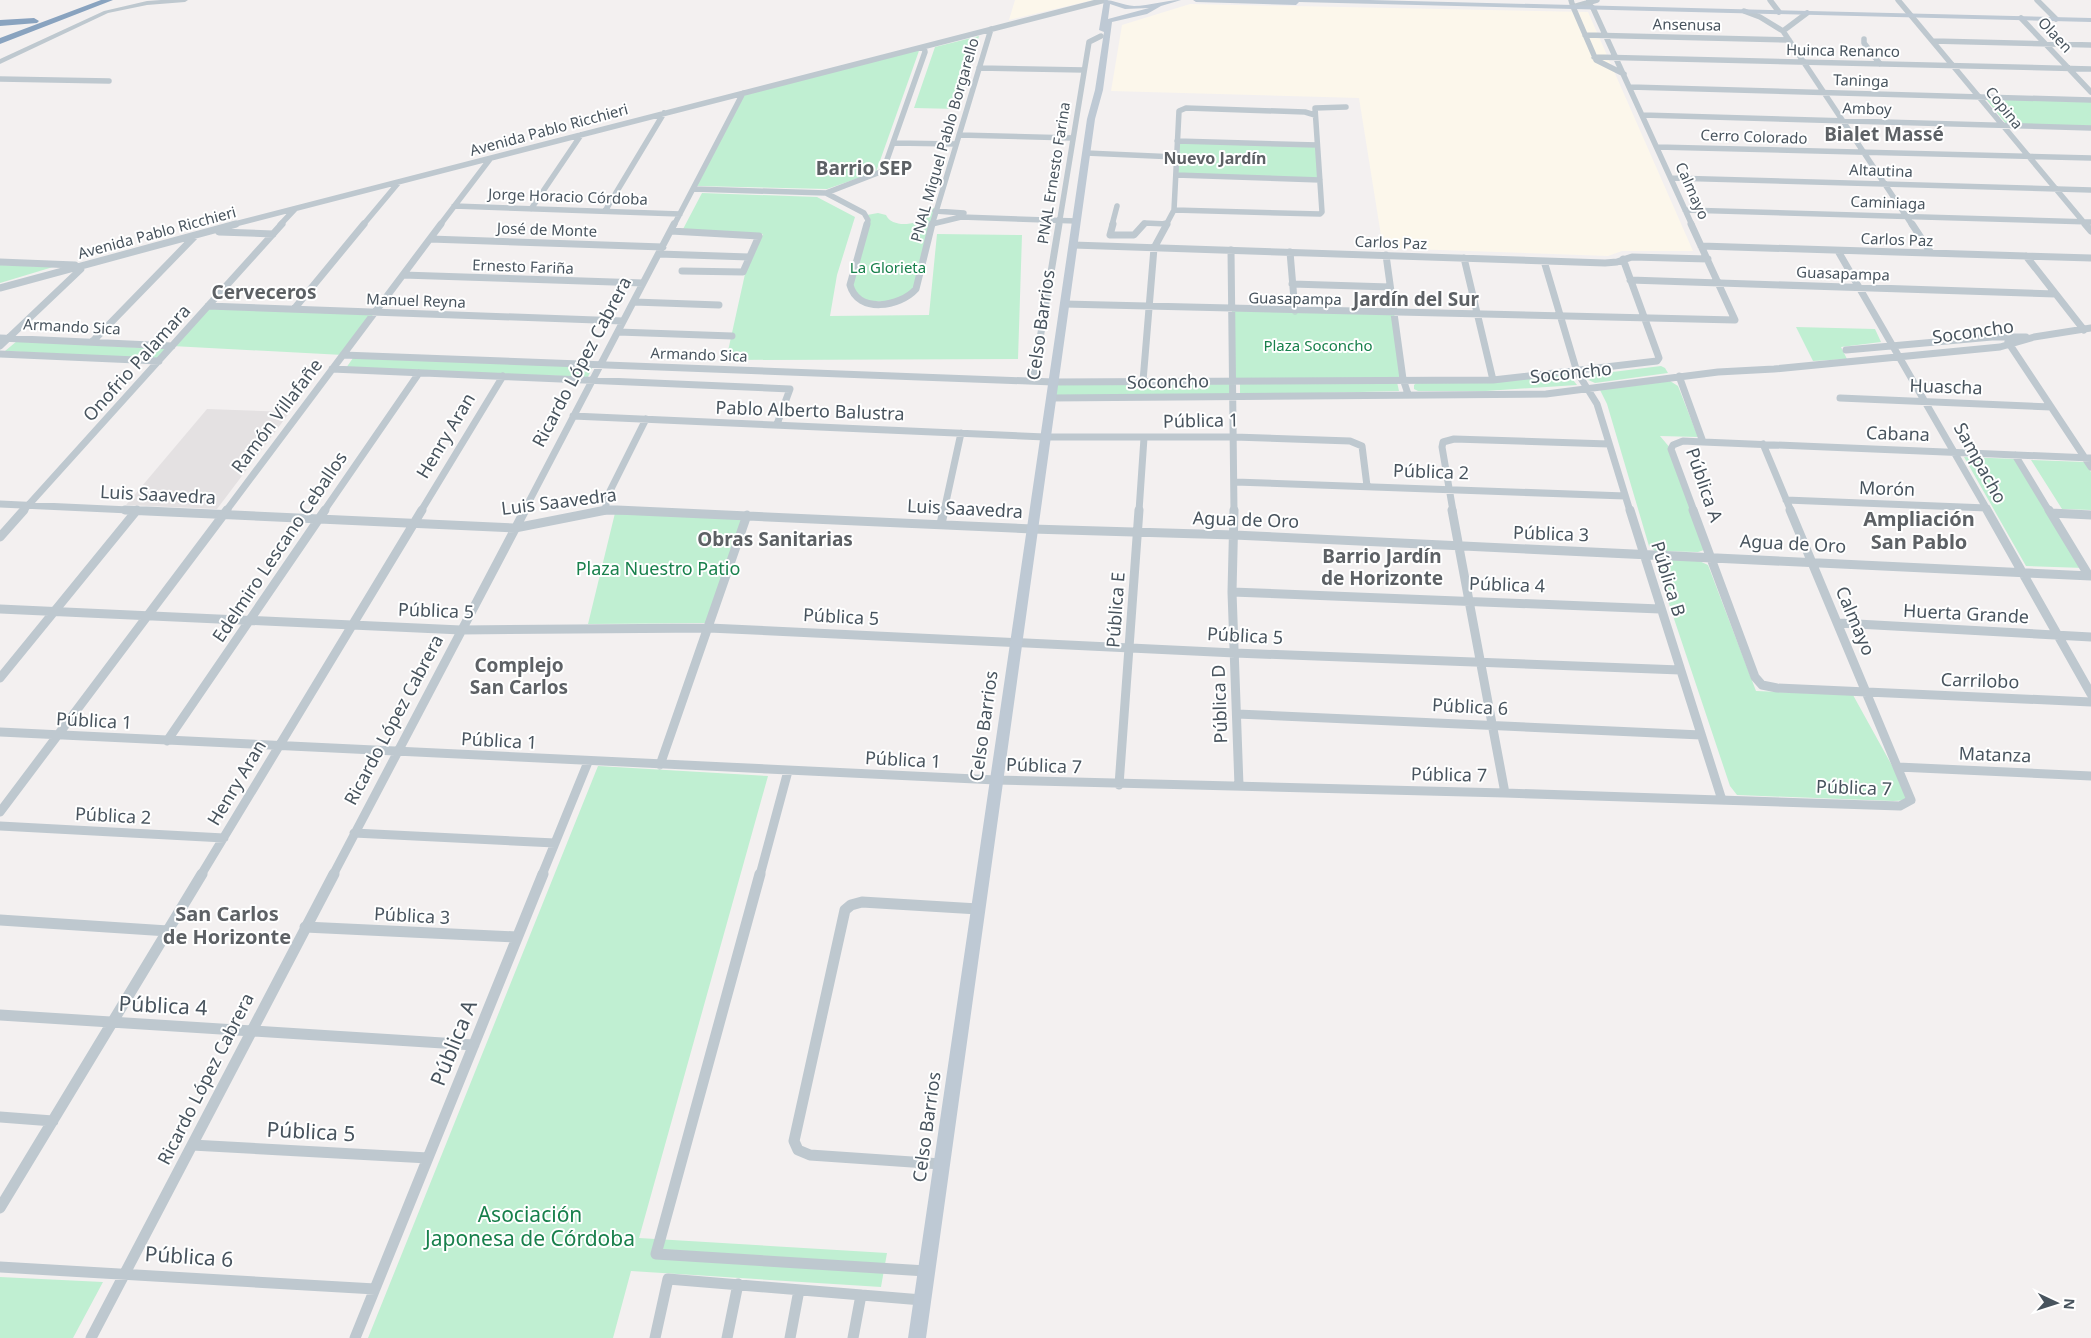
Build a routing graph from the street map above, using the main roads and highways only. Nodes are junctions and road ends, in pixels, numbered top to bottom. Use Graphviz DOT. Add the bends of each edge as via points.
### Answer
graph roads {
  1 [pos="109,0"];
  2 [pos="1107,0"];
  3 [pos="1178,0"];
  4 [pos="1196,0"];
  5 [pos="1287,0"];
  6 [pos="1226,1"];
  7 [pos="1417,2"];
  8 [pos="1489,2"];
  9 [pos="75,3"];
  10 [pos="1161,3"];
  11 [pos="1573,5"];
  12 [pos="1106,10"];
  13 [pos="1123,17"];
  14 [pos="2091,20"];
  15 [pos="0,23"];
  16 [pos="0,41"];
  17 [pos="1091,119"];
  18 [pos="917,1338"];
  1 -- 16 [label="highway"];
  2 -- 10 [label="main road" via="1129,7"];
  2 -- 12 [label="main road, Celso Barrios"];
  3 -- 10 [label="main road"];
  4 -- 6 [label="main road"];
  5 -- 7 [label="main road"];
  6 -- 11 [label="main road"];
  7 -- 8 [label="main road"];
  8 -- 11 [label="main road"];
  9 -- 15 [label="highway" via="66,12 49,18"];
  10 -- 13 [label="main road" via="1143,14"];
  11 -- 14 [label="main road" via="1763,14"];
  12 -- 13 [label="main road"];
  12 -- 17 [label="main road, Celso Barrios" via="1092,90"];
  13 -- 17 [label="main road, Celso Barrios" via="1109,21 1099,90"];
  17 -- 18 [label="main road, Celso Barrios"];
}
